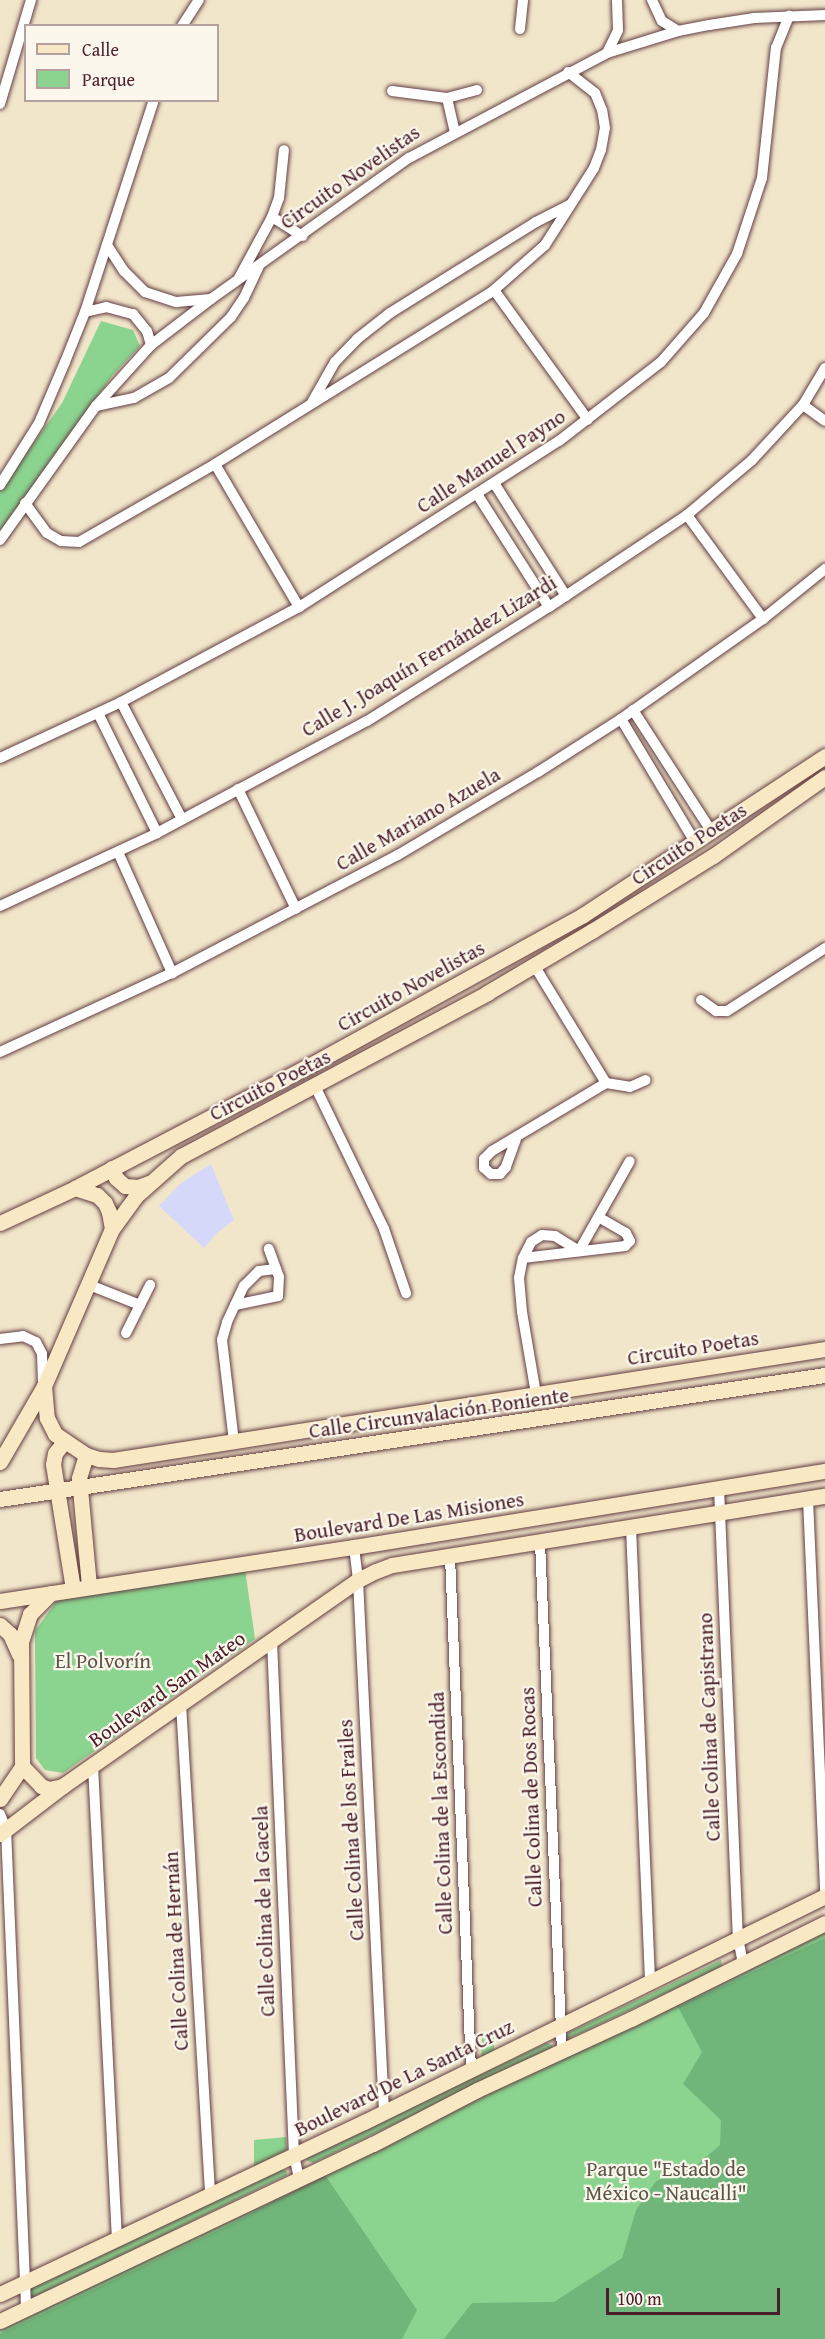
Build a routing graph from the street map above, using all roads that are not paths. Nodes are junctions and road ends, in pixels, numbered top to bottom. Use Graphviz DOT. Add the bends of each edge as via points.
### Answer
graph roads {
  1 [pos="31,0"];
  2 [pos="199,0"];
  3 [pos="523,0"];
  4 [pos="617,0"];
  5 [pos="652,0"];
  6 [pos="825,15"];
  7 [pos="789,16"];
  8 [pos="183,24"];
  9 [pos="520,29"];
  10 [pos="678,31"];
  11 [pos="607,53"];
  12 [pos="568,72"];
  13 [pos="477,90"];
  14 [pos="392,91"];
  15 [pos="447,98"];
  16 [pos="153,102"];
  17 [pos="0,104"];
  18 [pos="455,132"];
  19 [pos="284,150"];
  20 [pos="570,205"];
  21 [pos="272,218"];
  22 [pos="302,236"];
  23 [pos="107,245"];
  24 [pos="260,265"];
  25 [pos="237,279"];
  26 [pos="494,290"];
  27 [pos="211,299"];
  28 [pos="85,312"];
  29 [pos="151,345"];
  30 [pos="825,368"];
  31 [pos="803,405"];
  32 [pos="96,406"];
  33 [pos="309,406"];
  34 [pos="588,420"];
  35 [pos="825,421"];
  36 [pos="215,464"];
  37 [pos="494,483"];
  38 [pos="0,485"];
  39 [pos="477,494"];
  40 [pos="25,503"];
  41 [pos="687,515"];
  42 [pos="0,540"];
  43 [pos="825,568"];
  44 [pos="566,596"];
  45 [pos="299,607"];
  46 [pos="549,607"];
  47 [pos="763,619"];
  48 [pos="121,702"];
  49 [pos="633,711"];
  50 [pos="98,713"];
  51 [pos="621,719"];
  52 [pos="825,756"];
  53 [pos="0,758"];
  54 [pos="825,777"];
  55 [pos="238,789"];
  56 [pos="182,819"];
  57 [pos="158,832"];
  58 [pos="712,832"];
  59 [pos="695,842"];
  60 [pos="118,852"];
  61 [pos="0,906"];
  62 [pos="296,909"];
  63 [pos="825,948"];
  64 [pos="534,965"];
  65 [pos="172,973"];
  66 [pos="701,1000"];
  67 [pos="0,1052"];
  68 [pos="646,1080"];
  69 [pos="606,1083"];
  70 [pos="315,1086"];
  71 [pos="516,1139"];
  72 [pos="630,1161"];
  73 [pos="112,1168"];
  74 [pos="149,1183"];
  75 [pos="75,1188"];
  76 [pos="598,1217"];
  77 [pos="0,1223"];
  78 [pos="111,1229"];
  79 [pos="269,1249"];
  80 [pos="579,1251"];
  81 [pos="523,1258"];
  82 [pos="276,1269"];
  83 [pos="87,1284"];
  84 [pos="150,1285"];
  85 [pos="406,1293"];
  86 [pos="140,1305"];
  87 [pos="235,1305"];
  88 [pos="126,1333"];
  89 [pos="0,1339"];
  90 [pos="825,1349"];
  91 [pos="825,1375"];
  92 [pos="44,1386"];
  93 [pos="585,1386"];
  94 [pos="536,1394"];
  95 [pos="590,1412"];
  96 [pos="64,1442"];
  97 [pos="234,1442"];
  98 [pos="5,1447"];
  99 [pos="86,1455"];
  100 [pos="0,1462"];
  101 [pos="825,1471"];
  102 [pos="80,1487"];
  103 [pos="719,1488"];
  104 [pos="58,1491"];
  105 [pos="825,1496"];
  106 [pos="0,1499"];
  107 [pos="808,1499"];
  108 [pos="720,1512"];
  109 [pos="631,1527"];
  110 [pos="540,1542"];
  111 [pos="354,1547"];
  112 [pos="450,1556"];
  113 [pos="358,1580"];
  114 [pos="89,1586"];
  115 [pos="73,1589"];
  116 [pos="51,1593"];
  117 [pos="0,1601"];
  118 [pos="0,1625"];
  119 [pos="272,1641"];
  120 [pos="20,1657"];
  121 [pos="181,1704"];
  122 [pos="22,1766"];
  123 [pos="93,1766"];
  124 [pos="64,1785"];
  125 [pos="0,1799"];
  126 [pos="0,1814"];
  127 [pos="3,1832"];
  128 [pos="825,1896"];
  129 [pos="825,1923"];
  130 [pos="738,1938"];
  131 [pos="743,1964"];
  132 [pos="650,1981"];
  133 [pos="561,2025"];
  134 [pos="562,2051"];
  135 [pos="471,2069"];
  136 [pos="384,2112"];
  137 [pos="294,2155"];
  138 [pos="299,2178"];
  139 [pos="210,2195"];
  140 [pos="117,2240"];
  141 [pos="24,2283"];
  142 [pos="0,2294"];
  143 [pos="26,2307"];
  144 [pos="0,2321"];
  1 -- 17 [label="street"];
  2 -- 8 [label="street"];
  3 -- 9 [label="street"];
  4 -- 11 [label="street" via="618,30"];
  5 -- 10 [label="street" via="662,21"];
  6 -- 7 [label="street, Circuito Novelistas"];
  7 -- 10 [label="street, Circuito Novelistas"];
  7 -- 34 [label="street, Calle Manuel Payno" via="776,48 762,178 737,254 704,313 684,339"];
  10 -- 11 [label="street, Circuito Novelistas"];
  11 -- 12 [label="street, Circuito Novelistas"];
  12 -- 18 [label="street, Circuito Novelistas"];
  12 -- 20 [label="street" via="595,93 603,110 605,128 594,168"];
  13 -- 15 [label="street"];
  14 -- 15 [label="street"];
  15 -- 18 [label="street"];
  16 -- 23 [label="street"];
  18 -- 22 [label="street, Circuito Novelistas" via="409,158"];
  19 -- 21 [label="street" via="283,178"];
  20 -- 26 [label="street" via="545,245"];
  20 -- 33 [label="street" via="390,313 335,362"];
  21 -- 22 [label="street"];
  21 -- 25 [label="street"];
  22 -- 24 [label="street, Circuito Novelistas"];
  23 -- 27 [label="street" via="124,271 145,292 176,302"];
  23 -- 28 [label="street"];
  24 -- 25 [label="street, Circuito Novelistas"];
  24 -- 32 [label="street" via="231,316 169,378 134,398"];
  25 -- 27 [label="street, Circuito Novelistas"];
  26 -- 33 [label="street"];
  26 -- 34 [label="street"];
  27 -- 29 [label="street, Circuito Novelistas"];
  28 -- 29 [label="street" via="106,307 133,314 147,331"];
  28 -- 38 [label="street" via="39,423"];
  29 -- 32 [label="street, Circuito Novelistas"];
  30 -- 31 [label="street, Calle J. Joaquín Fernández Lizardi"];
  31 -- 35 [label="street"];
  31 -- 41 [label="street, Calle J. Joaquín Fernández Lizardi" via="752,460"];
  32 -- 40 [label="street, Circuito Novelistas"];
  33 -- 36 [label="street"];
  34 -- 37 [label="street, Calle Manuel Payno"];
  36 -- 40 [label="street" via="79,542 61,541 47,533"];
  36 -- 45 [label="street"];
  37 -- 39 [label="street, Calle Manuel Payno"];
  37 -- 44 [label="street"];
  39 -- 45 [label="street, Calle Manuel Payno"];
  39 -- 46 [label="street"];
  40 -- 42 [label="street, Circuito Novelistas"];
  41 -- 44 [label="street, Calle J. Joaquín Fernández Lizardi"];
  41 -- 47 [label="street"];
  43 -- 47 [label="street, Calle Mariano Azuela"];
  44 -- 46 [label="street, Calle J. Joaquín Fernández Lizardi"];
  45 -- 48 [label="street, Calle Manuel Payno"];
  46 -- 55 [label="street, Calle J. Joaquín Fernández Lizardi" via="367,721"];
  47 -- 49 [label="street, Calle Mariano Azuela"];
  48 -- 50 [label="street, Calle Manuel Payno"];
  48 -- 56 [label="street"];
  49 -- 51 [label="street, Calle Mariano Azuela"];
  49 -- 58 [label="street"];
  50 -- 53 [label="street, Calle Manuel Payno"];
  50 -- 57 [label="street"];
  51 -- 59 [label="street"];
  51 -- 62 [label="street, Calle Mariano Azuela" via="398,855"];
  52 -- 58 [label="main road, Circuito Novelistas"];
  54 -- 64 [label="main road, Circuito Poetas" via="712,856"];
  55 -- 56 [label="street, Calle J. Joaquín Fernández Lizardi"];
  55 -- 62 [label="street"];
  56 -- 57 [label="street, Calle J. Joaquín Fernández Lizardi"];
  57 -- 60 [label="street, Calle J. Joaquín Fernández Lizardi"];
  58 -- 59 [label="main road, Circuito Novelistas"];
  59 -- 73 [label="main road, Circuito Novelistas" via="544,937"];
  60 -- 61 [label="street, Calle J. Joaquín Fernández Lizardi"];
  60 -- 65 [label="street"];
  62 -- 65 [label="street, Calle Mariano Azuela"];
  63 -- 66 [label="street" via="727,1011 716,1011"];
  64 -- 69 [label="street"];
  64 -- 70 [label="main road, Circuito Poetas"];
  65 -- 67 [label="street, Calle Mariano Azuela"];
  68 -- 69 [label="street" via="630,1087"];
  69 -- 71 [label="street"];
  70 -- 74 [label="main road, Circuito Poetas" via="204,1142"];
  70 -- 85 [label="street" via="384,1229"];
  71 -- 71 [label="street" via="500,1174 491,1174 484,1168 484,1159 492,1151"];
  72 -- 76 [label="street"];
  73 -- 74 [label="main road" via="125,1186"];
  73 -- 75 [label="main road, Circuito Novelistas"];
  74 -- 78 [label="main road, Circuito Poetas"];
  75 -- 77 [label="main road, Circuito Novelistas"];
  75 -- 78 [label="main road" via="97,1195 105,1203"];
  76 -- 80 [label="street"];
  76 -- 80 [label="street" via="626,1233 630,1241 625,1246"];
  78 -- 83 [label="main road, Circuito Poetas"];
  79 -- 82 [label="street"];
  80 -- 81 [label="street"];
  80 -- 81 [label="street" via="555,1236 542,1235 531,1242"];
  81 -- 94 [label="street" via="519,1268 520,1290"];
  82 -- 87 [label="street" via="260,1271 252,1277"];
  82 -- 87 [label="street" via="278,1296"];
  83 -- 86 [label="street"];
  83 -- 92 [label="main road, Circuito Poetas"];
  84 -- 86 [label="street"];
  86 -- 88 [label="street"];
  87 -- 97 [label="street" via="222,1340"];
  89 -- 92 [label="street" via="23,1336 36,1342 42,1354"];
  90 -- 93 [label="main road, Circuito Poetas"];
  91 -- 95 [label="main road, Calle Circunvalación Poniente"];
  92 -- 96 [label="main road, Circuito Poetas" via="47,1418"];
  92 -- 98 [label="main road, Circuito Poetas"];
  93 -- 94 [label="main road, Circuito Poetas"];
  93 -- 95 [label="main road"];
  94 -- 97 [label="main road, Circuito Poetas"];
  95 -- 102 [label="main road, Calle Circunvalación Poniente"];
  96 -- 99 [label="main road, Circuito Poetas"];
  96 -- 104 [label="main road" via="52,1464"];
  97 -- 99 [label="main road, Circuito Poetas" via="113,1460"];
  98 -- 100 [label="main road, Circuito Poetas"];
  99 -- 102 [label="main road" via="80,1468"];
  101 -- 103 [label="main road, Boulevard De Las Misiones"];
  102 -- 104 [label="main road, Calle Circunvalación Poniente"];
  102 -- 114 [label="main road"];
  103 -- 108 [label="street, Calle Colina de Capistrano"];
  103 -- 111 [label="main road, Boulevard De Las Misiones"];
  104 -- 106 [label="main road, Calle Circunvalación Poniente"];
  104 -- 115 [label="main road"];
  105 -- 107 [label="main road"];
  107 -- 108 [label="main road"];
  107 -- 128 [label="street"];
  108 -- 109 [label="main road"];
  108 -- 130 [label="street, Calle Colina de Capistrano"];
  109 -- 110 [label="main road"];
  109 -- 132 [label="street"];
  110 -- 112 [label="main road"];
  110 -- 133 [label="street, Calle Colina de Dos Rocas"];
  111 -- 113 [label="street, Calle Colina de los Frailes"];
  111 -- 114 [label="main road, Boulevard De Las Misiones"];
  112 -- 113 [label="main road" via="392,1565"];
  112 -- 135 [label="street, Calle Colina de la Escondida"];
  113 -- 119 [label="main road, Boulevard San Mateo"];
  113 -- 136 [label="street, Calle Colina de los Frailes"];
  114 -- 115 [label="main road, Boulevard De Las Misiones"];
  115 -- 116 [label="main road, Boulevard De Las Misiones"];
  116 -- 117 [label="main road, Boulevard De Las Misiones"];
  116 -- 120 [label="main road" via="30,1614"];
  118 -- 120 [label="main road" via="10,1634"];
  119 -- 121 [label="main road, Boulevard San Mateo"];
  119 -- 137 [label="street, Calle Colina de la Gacela"];
  120 -- 122 [label="main road"];
  121 -- 123 [label="main road, Boulevard San Mateo"];
  121 -- 139 [label="street, Calle Colina de Hernán"];
  122 -- 124 [label="main road" via="41,1786 49,1789"];
  122 -- 125 [label="main road"];
  123 -- 124 [label="main road, Boulevard San Mateo"];
  123 -- 140 [label="street"];
  124 -- 127 [label="main road, Boulevard San Mateo"];
  126 -- 127 [label="street"];
  127 -- 141 [label="street"];
  128 -- 130 [label="main road, Boulevard De La Santa Cruz"];
  129 -- 131 [label="main road, Boulevard De La Santa Cruz"];
  130 -- 131 [label="street, Calle Colina de Capistrano"];
  130 -- 132 [label="main road, Boulevard De La Santa Cruz"];
  131 -- 134 [label="main road, Boulevard De La Santa Cruz"];
  132 -- 133 [label="main road, Boulevard De La Santa Cruz"];
  133 -- 134 [label="street, Calle Colina de Dos Rocas"];
  133 -- 135 [label="main road, Boulevard De La Santa Cruz"];
  134 -- 138 [label="main road, Boulevard De La Santa Cruz"];
  135 -- 136 [label="main road, Boulevard De La Santa Cruz"];
  136 -- 137 [label="main road, Boulevard De La Santa Cruz"];
  137 -- 138 [label="street, Calle Colina de la Gacela"];
  137 -- 139 [label="main road, Boulevard De La Santa Cruz"];
  138 -- 143 [label="main road, Boulevard De La Santa Cruz"];
  139 -- 140 [label="main road, Boulevard De La Santa Cruz"];
  140 -- 141 [label="main road, Boulevard De La Santa Cruz"];
  141 -- 142 [label="main road, Boulevard De La Santa Cruz"];
  141 -- 143 [label="street"];
  143 -- 144 [label="main road, Boulevard De La Santa Cruz"];
}
